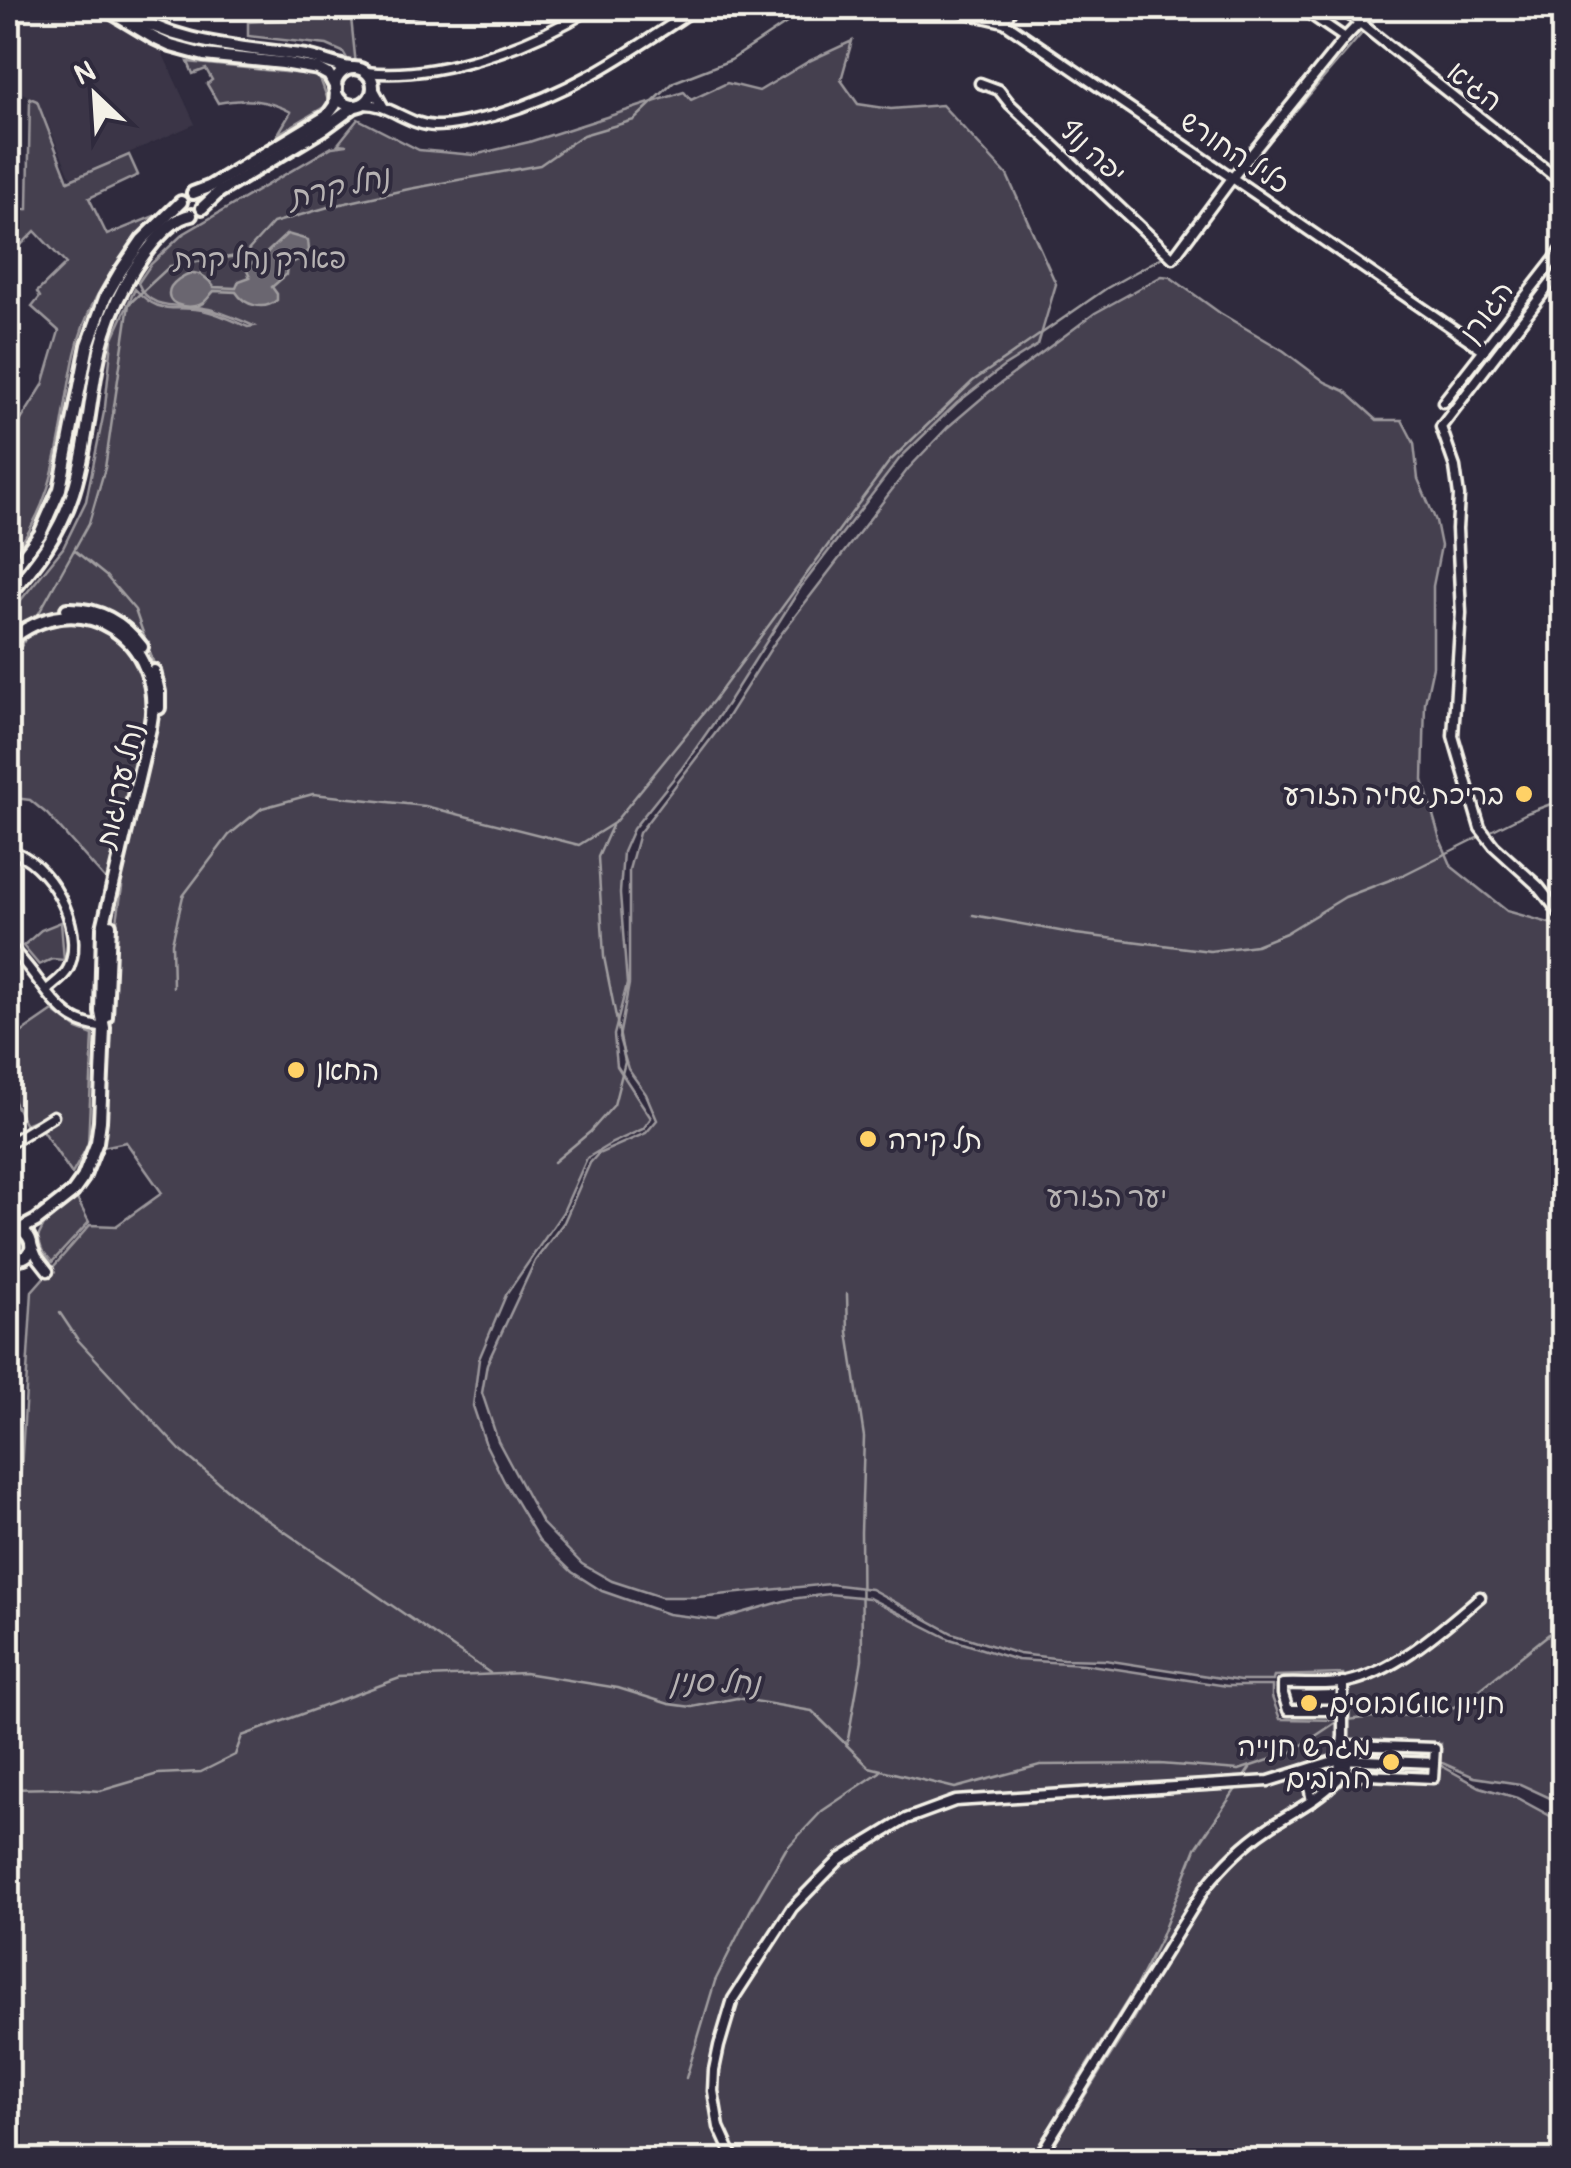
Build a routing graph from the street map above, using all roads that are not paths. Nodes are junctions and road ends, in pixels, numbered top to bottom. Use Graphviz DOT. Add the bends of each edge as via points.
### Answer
graph roads {
  1 [pos="104,8"];
  2 [pos="119,8"];
  3 [pos="373,8"];
  4 [pos="425,8"];
  5 [pos="592,8"];
  6 [pos="954,8"];
  7 [pos="1012,8"];
  8 [pos="1301,8"];
  9 [pos="1341,8"];
  10 [pos="1374,8"];
  11 [pos="695,9"];
  12 [pos="1004,22"];
  13 [pos="1358,23"];
  14 [pos="1344,38"];
  15 [pos="351,68"];
  16 [pos="366,72"];
  17 [pos="392,74"];
  18 [pos="980,83"];
  19 [pos="373,87"];
  20 [pos="336,90"];
  21 [pos="358,105"];
  22 [pos="386,109"];
  23 [pos="1233,177"];
  24 [pos="1564,184"];
  25 [pos="193,193"];
  26 [pos="181,202"];
  27 [pos="202,208"];
  28 [pos="191,215"];
  29 [pos="1564,247"];
  30 [pos="1564,266"];
  31 [pos="1484,350"];
  32 [pos="1443,402"];
  33 [pos="8,576"];
  34 [pos="8,596"];
  35 [pos="8,633"];
  36 [pos="8,642"];
  37 [pos="8,850"];
  38 [pos="1561,915"];
  39 [pos="8,946"];
  40 [pos="46,990"];
  41 [pos="104,1028"];
  42 [pos="53,1116"];
  43 [pos="8,1144"];
  44 [pos="42,1216"];
  45 [pos="12,1231"];
  46 [pos="31,1241"];
  47 [pos="8,1254"];
  48 [pos="24,1257"];
  49 [pos="8,1268"];
  50 [pos="1480,1597"];
  51 [pos="1343,1682"];
  52 [pos="1343,1717"];
  53 [pos="1344,1759"];
  54 [pos="1434,1763"];
  55 [pos="1310,1769"];
  56 [pos="1312,1801"];
  57 [pos="734,2160"];
  58 [pos="1037,2160"];
  1 -- 20 [label="main road" via="171,46 318,69"];
  2 -- 15 [label="main road" via="188,39"];
  3 -- 4 [label="street"];
  5 -- 17 [label="street" via="488,54"];
  6 -- 12 [label="street, כליל החורש"];
  7 -- 12 [label="street"];
  8 -- 14 [label="street"];
  9 -- 13 [label="street, הגיא"];
  10 -- 13 [label="street"];
  11 -- 22 [label="street" via="566,90 518,108 432,126"];
  12 -- 23 [label="street, כליל החורש"];
  13 -- 14 [label="street"];
  13 -- 24 [label="street, הגיא"];
  14 -- 23 [label="street"];
  15 -- 16 [label="main road"];
  15 -- 20 [label="main road" via="340,74"];
  16 -- 17 [label="street"];
  16 -- 19 [label="main road"];
  17 -- 19 [label="street"];
  18 -- 23 [label="street, יפה נוף" via="998,90 1173,258"];
  19 -- 21 [label="main road"];
  19 -- 22 [label="street"];
  20 -- 21 [label="main road" via="343,102"];
  20 -- 25 [label="main road" via="332,110 315,124"];
  21 -- 22 [label="street"];
  21 -- 27 [label="main road"];
  23 -- 31 [label="street, כליל החורש"];
  25 -- 26 [label="main road"];
  25 -- 27 [label="main road"];
  26 -- 28 [label="main road"];
  26 -- 33 [label="main road" via="142,240 105,298 88,345 60,488 40,534"];
  27 -- 28 [label="main road"];
  28 -- 34 [label="main road" via="150,246 116,302 97,362 73,492 52,541"];
  29 -- 31 [label="street, הגורן"];
  30 -- 38 [label="street" via="1441,427 1458,496 1461,612 1452,736 1480,828"];
  31 -- 32 [label="street, הגורן"];
  35 -- 41 [label="main road, נחל ערוגות" via="52,611 99,612 132,635 157,681 156,733 110,924"];
  36 -- 41 [label="main road, נחל ערוגות" via="44,620 87,617 124,637 150,679 152,718 102,937"];
  37 -- 40 [label="street" via="28,858 50,882 71,925 68,968"];
  39 -- 40 [label="street"];
  40 -- 41 [label="street" via="71,1018"];
  41 -- 44 [label="main road, נחל ערוגות" via="92,1161 73,1192"];
  42 -- 43 [label="street"];
  44 -- 45 [label="main road, נחל ערוגות"];
  44 -- 46 [label="main road, נחל ערוגות"];
  45 -- 46 [label="main road" via="24,1231"];
  46 -- 48 [label="main road, נחל ערוגות"];
  46 -- 48 [label="street" via="46,1268"];
  47 -- 48 [label="main road"];
  48 -- 49 [label="main road"];
  50 -- 51 [label="street" via="1396,1660"];
  51 -- 52 [label="street"];
  51 -- 52 [label="street" via="1283,1684 1282,1694 1288,1710"];
  52 -- 53 [label="street"];
  53 -- 54 [label="street"];
  53 -- 54 [label="street" via="1349,1746 1435,1748"];
  53 -- 54 [label="street" via="1346,1774 1432,1778"];
  53 -- 55 [label="street"];
  53 -- 56 [label="street" via="1338,1779"];
  55 -- 56 [label="street"];
  55 -- 57 [label="street" via="1224,1786 955,1802 906,1819 840,1859 792,1908 728,2010 713,2091"];
  56 -- 58 [label="street" via="1255,1837 1205,1888"];
}
